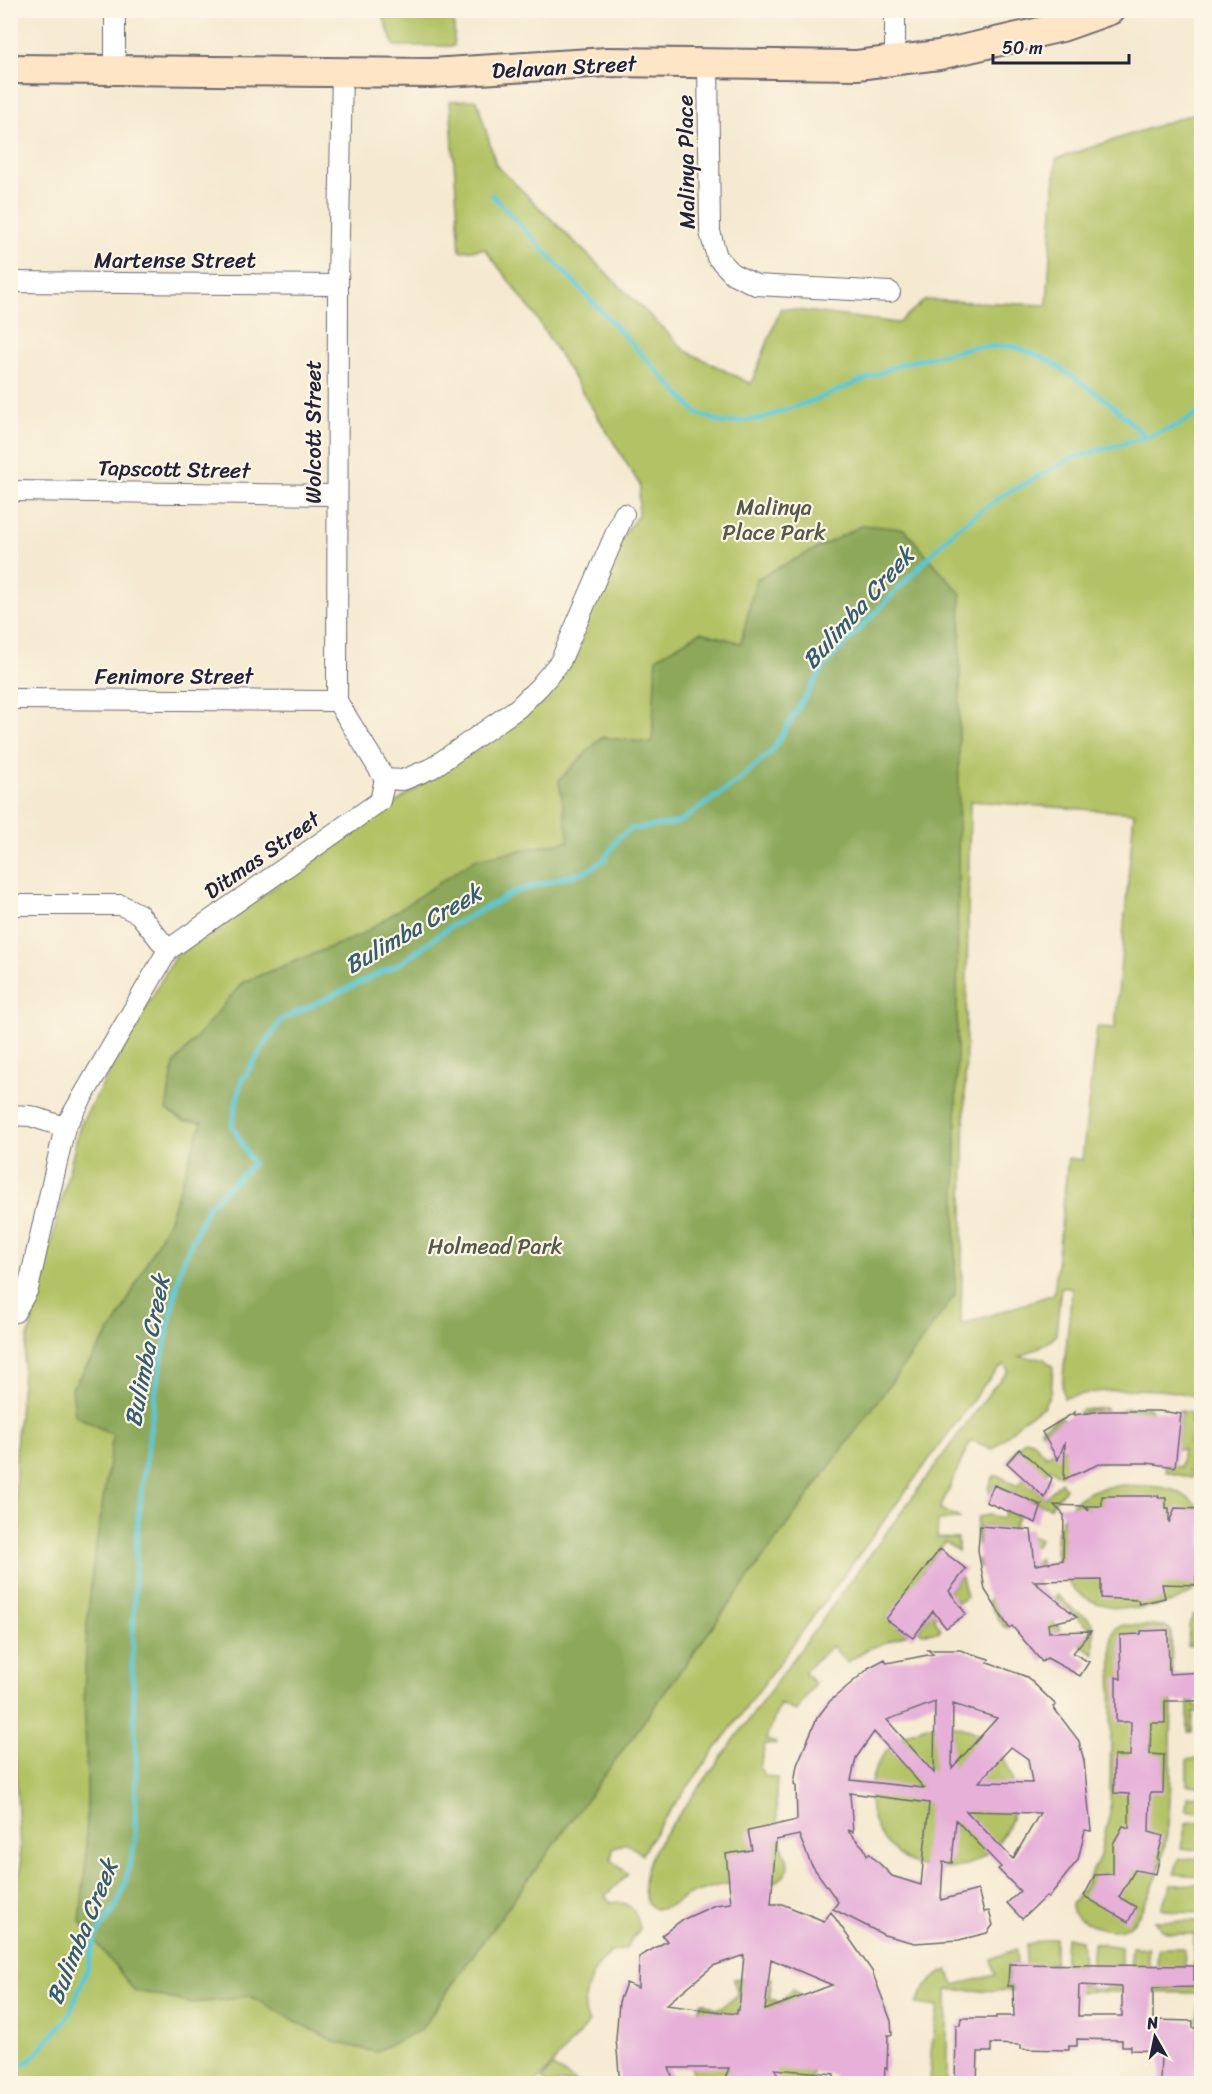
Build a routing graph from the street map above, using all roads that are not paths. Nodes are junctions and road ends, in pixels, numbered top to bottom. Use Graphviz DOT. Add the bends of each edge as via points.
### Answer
graph roads {
  1 [pos="115,10"];
  2 [pos="895,10"];
  3 [pos="1110,10"];
  4 [pos="895,61"];
  5 [pos="708,62"];
  6 [pos="10,69"];
  7 [pos="115,70"];
  8 [pos="342,72"];
  9 [pos="10,282"];
  10 [pos="338,285"];
  11 [pos="890,292"];
  12 [pos="10,491"];
  13 [pos="337,495"];
  14 [pos="624,514"];
  15 [pos="10,699"];
  16 [pos="337,701"];
  17 [pos="385,779"];
  18 [pos="10,904"];
  19 [pos="168,950"];
  20 [pos="10,1115"];
  21 [pos="65,1127"];
  22 [pos="13,1312"];
  1 -- 7 [label="street"];
  2 -- 4 [label="street"];
  3 -- 4 [label="street, Delavan Street" via="1062,27"];
  4 -- 5 [label="street, Delavan Street" via="857,65"];
  5 -- 8 [label="street, Delavan Street"];
  5 -- 11 [label="street, Malinya Place" via="710,232 717,257 733,274 756,285"];
  6 -- 7 [label="street, Delavan Street"];
  7 -- 8 [label="street, Delavan Street"];
  8 -- 10 [label="street, Wolcott Street"];
  9 -- 10 [label="street, Martense Street"];
  10 -- 13 [label="street, Wolcott Street"];
  12 -- 13 [label="street, Tapscott Street"];
  13 -- 16 [label="street, Wolcott Street"];
  14 -- 17 [label="street" via="560,662 539,687 519,708 432,768 403,780"];
  15 -- 16 [label="street, Fenimore Street"];
  16 -- 17 [label="street"];
  17 -- 19 [label="street, Ditmas Street" via="380,801"];
  18 -- 19 [label="street" via="121,905 140,914"];
  19 -- 21 [label="street, Ditmas Street"];
  20 -- 21 [label="street" via="30,1116"];
  21 -- 22 [label="street, Ditmas Street" via="28,1289"];
}
